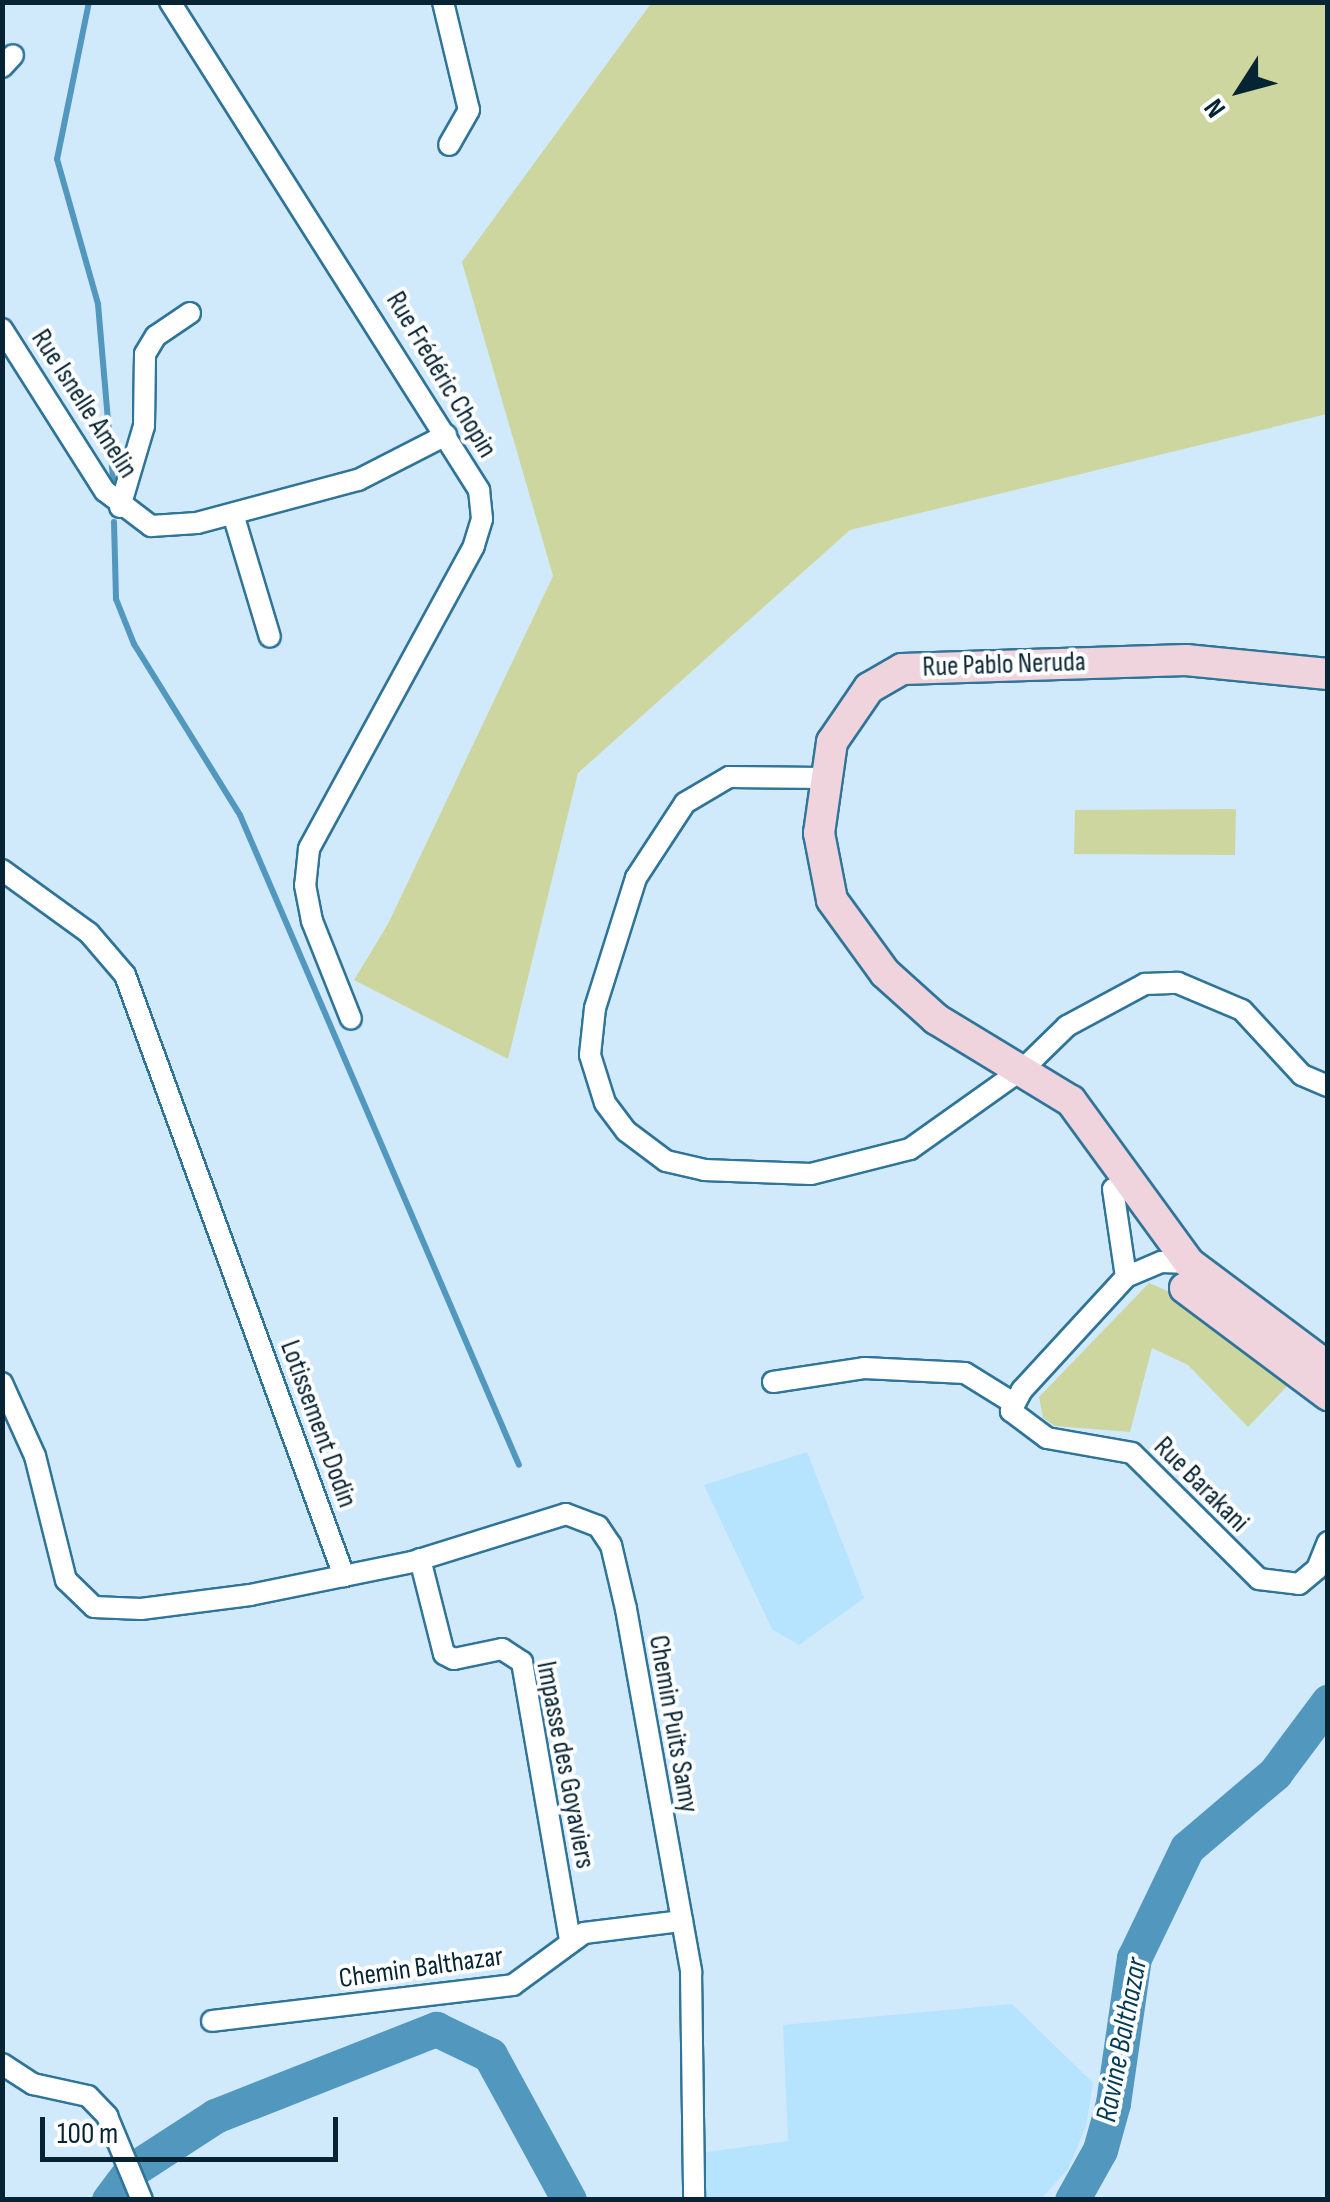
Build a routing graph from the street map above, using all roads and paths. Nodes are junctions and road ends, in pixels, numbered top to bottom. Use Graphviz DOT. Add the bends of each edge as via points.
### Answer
graph roads {
  1 [pos="170,2"];
  2 [pos="443,2"];
  3 [pos="449,145"];
  4 [pos="190,314"];
  5 [pos="2,329"];
  6 [pos="446,435"];
  7 [pos="120,507"];
  8 [pos="233,514"];
  9 [pos="270,637"];
  10 [pos="1326,676"];
  11 [pos="822,778"];
  12 [pos="2,870"];
  13 [pos="351,1018"];
  14 [pos="1024,1068"];
  15 [pos="1328,1086"];
  16 [pos="1104,1150"];
  17 [pos="1114,1189"];
  18 [pos="1175,1263"];
  19 [pos="1126,1277"];
  20 [pos="1328,1367"];
  21 [pos="773,1382"];
  22 [pos="2,1383"];
  23 [pos="1328,1395"];
  24 [pos="1012,1402"];
  25 [pos="1328,1542"];
  26 [pos="420,1559"];
  27 [pos="344,1576"];
  28 [pos="682,1921"];
  29 [pos="570,1940"];
  30 [pos="212,2022"];
  31 [pos="2,2064"];
  32 [pos="142,2200"];
  33 [pos="694,2200"];
  1 -- 6 [label="street, Rue Frédéric Chopin"];
  2 -- 3 [label="street" via="469,110"];
  4 -- 7 [label="street, Rue Isnelle Amelin" via="156,336 145,354 144,426"];
  5 -- 7 [label="street, Rue Isnelle Amelin"];
  6 -- 8 [label="street, Rue Isnelle Amelin" via="358,480"];
  6 -- 13 [label="street, Rue Frédéric Chopin" via="479,490 482,520 474,546 309,849 304,884 312,921"];
  7 -- 8 [label="street, Rue Isnelle Amelin" via="151,526"];
  8 -- 9 [label="street"];
  10 -- 11 [label="main road, Rue Pablo Neruda" via="1175,660 902,669 855,703 832,742"];
  11 -- 14 [label="main road, Rue Pablo Neruda" via="823,872 846,928 936,1019"];
  11 -- 14 [label="street" via="730,777 685,803 636,878 595,1008 590,1055 605,1103 626,1131 666,1161 704,1170 811,1174 910,1149"];
  12 -- 27 [label="street, Lotissement Dodin" via="89,933 125,975"];
  14 -- 15 [label="street" via="1067,1026 1145,984 1178,983 1242,1010 1302,1075"];
  14 -- 16 [label="main road, Rue Pablo Neruda" via="1072,1101"];
  16 -- 17 [label="main road, Rue Pablo Neruda"];
  16 -- 18 [label="main road, Rue Pablo Neruda"];
  17 -- 18 [label="main road, Rue Pablo Neruda"];
  17 -- 19 [label="street"];
  18 -- 19 [label="street"];
  18 -- 20 [label="main road, Rue Pablo Neruda"];
  18 -- 23 [label="main road, Rue Pablo Neruda" via="1225,1322"];
  19 -- 24 [label="street"];
  21 -- 24 [label="street" via="864,1368 964,1373"];
  22 -- 27 [label="street" via="36,1456 66,1580 94,1607 141,1610"];
  24 -- 25 [label="street, Rue Barakani" via="1023,1424 1047,1438 1132,1453 1259,1580 1299,1584 1318,1569"];
  26 -- 27 [label="street, Chemin Puits Samy"];
  26 -- 28 [label="street, Chemin Puits Samy" via="566,1514 598,1526 611,1545 626,1609"];
  26 -- 29 [label="street, Impasse des Goyaviers" via="444,1654 454,1659 502,1648 522,1662"];
  28 -- 29 [label="street"];
  28 -- 33 [label="street, Chemin Puits Samy" via="694,2026"];
  29 -- 30 [label="street, Chemin Balthazar" via="540,1971 512,1985"];
  31 -- 32 [label="street" via="33,2084 88,2096 107,2116"];
}
